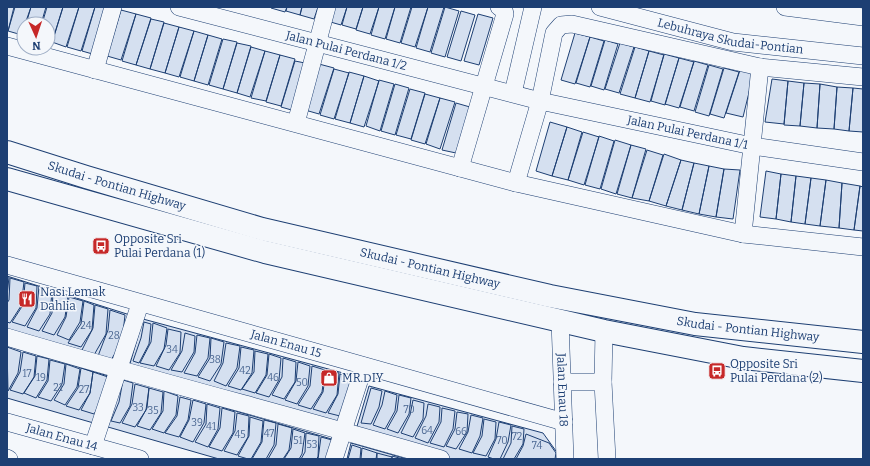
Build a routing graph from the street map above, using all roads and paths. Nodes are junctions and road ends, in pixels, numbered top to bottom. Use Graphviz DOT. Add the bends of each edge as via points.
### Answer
graph roads {
  1 [pos="113,7"];
  2 [pos="179,7"];
  3 [pos="327,7"];
  4 [pos="499,7"];
  5 [pos="534,7"];
  6 [pos="600,7"];
  7 [pos="785,7"];
  8 [pos="863,17"];
  9 [pos="318,43"];
  10 [pos="7,46"];
  11 [pos="863,56"];
  12 [pos="760,67"];
  13 [pos="95,70"];
  14 [pos="863,77"];
  15 [pos="484,86"];
  16 [pos="513,93"];
  17 [pos="540,101"];
  18 [pos="296,123"];
  19 [pos="752,146"];
  20 [pos="7,152"];
  21 [pos="863,162"];
  22 [pos="460,168"];
  23 [pos="7,179"];
  24 [pos="516,183"];
  25 [pos="743,234"];
  26 [pos="863,247"];
  27 [pos="7,265"];
  28 [pos="140,304"];
  29 [pos="560,321"];
  30 [pos="604,331"];
  31 [pos="7,337"];
  32 [pos="863,342"];
  33 [pos="364,366"];
  34 [pos="118,370"];
  35 [pos="863,371"];
  36 [pos="562,382"];
  37 [pos="603,382"];
  38 [pos="7,422"];
  39 [pos="564,422"];
  40 [pos="343,430"];
  41 [pos="93,446"];
  42 [pos="140,459"];
  43 [pos="334,459"];
  44 [pos="441,459"];
  45 [pos="565,459"];
  46 [pos="607,459"];
  1 -- 13 [label="street"];
  2 -- 9 [label="street, Jalan Pulai Perdana 1/2"];
  3 -- 9 [label="street"];
  4 -- 15 [label="street" via="505,14"];
  5 -- 16 [label="street"];
  6 -- 11 [label="street, Lebuhraya Skudai-Pontian" via="733,42"];
  7 -- 8 [label="street"];
  9 -- 15 [label="street, Jalan Pulai Perdana 1/2"];
  9 -- 18 [label="street"];
  10 -- 13 [label="street"];
  12 -- 14 [label="street"];
  12 -- 17 [label="street" via="572,24 561,25 554,34"];
  12 -- 19 [label="street"];
  13 -- 18 [label="street"];
  15 -- 16 [label="street, Jalan Pulai Perdana 1/2"];
  15 -- 22 [label="street"];
  16 -- 17 [label="street, Jalan Pulai Perdana 1/1"];
  17 -- 19 [label="street, Jalan Pulai Perdana 1/1"];
  17 -- 24 [label="street"];
  18 -- 22 [label="street"];
  19 -- 21 [label="street, Jalan Pulai Perdana 1/1"];
  19 -- 25 [label="street"];
  20 -- 32 [label="highway, Skudai - Pontian Highway" via="262,229 550,296 695,324"];
  22 -- 24 [label="street"];
  23 -- 29 [label="highway, Skudai - Pontian Highway" via="265,252"];
  24 -- 25 [label="street"];
  25 -- 26 [label="street"];
  27 -- 28 [label="street, Jalan Enau 15"];
  28 -- 33 [label="street, Jalan Enau 15"];
  28 -- 34 [label="street"];
  29 -- 30 [label="highway, Skudai - Pontian Highway"];
  29 -- 36 [label="street, Jalan Enau 18"];
  30 -- 35 [label="highway, Skudai - Pontian Highway" via="743,358"];
  30 -- 37 [label="street"];
  31 -- 34 [label="street"];
  33 -- 39 [label="street, Jalan Enau 15"];
  33 -- 40 [label="street"];
  34 -- 40 [label="street"];
  34 -- 41 [label="street"];
  36 -- 37 [label="street"];
  36 -- 39 [label="street, Jalan Enau 18"];
  37 -- 46 [label="street"];
  38 -- 41 [label="street, Jalan Enau 14"];
  39 -- 45 [label="street, Jalan Enau 18"];
  40 -- 43 [label="street"];
  40 -- 44 [label="street"];
  41 -- 42 [label="street, Jalan Enau 14"];
}
